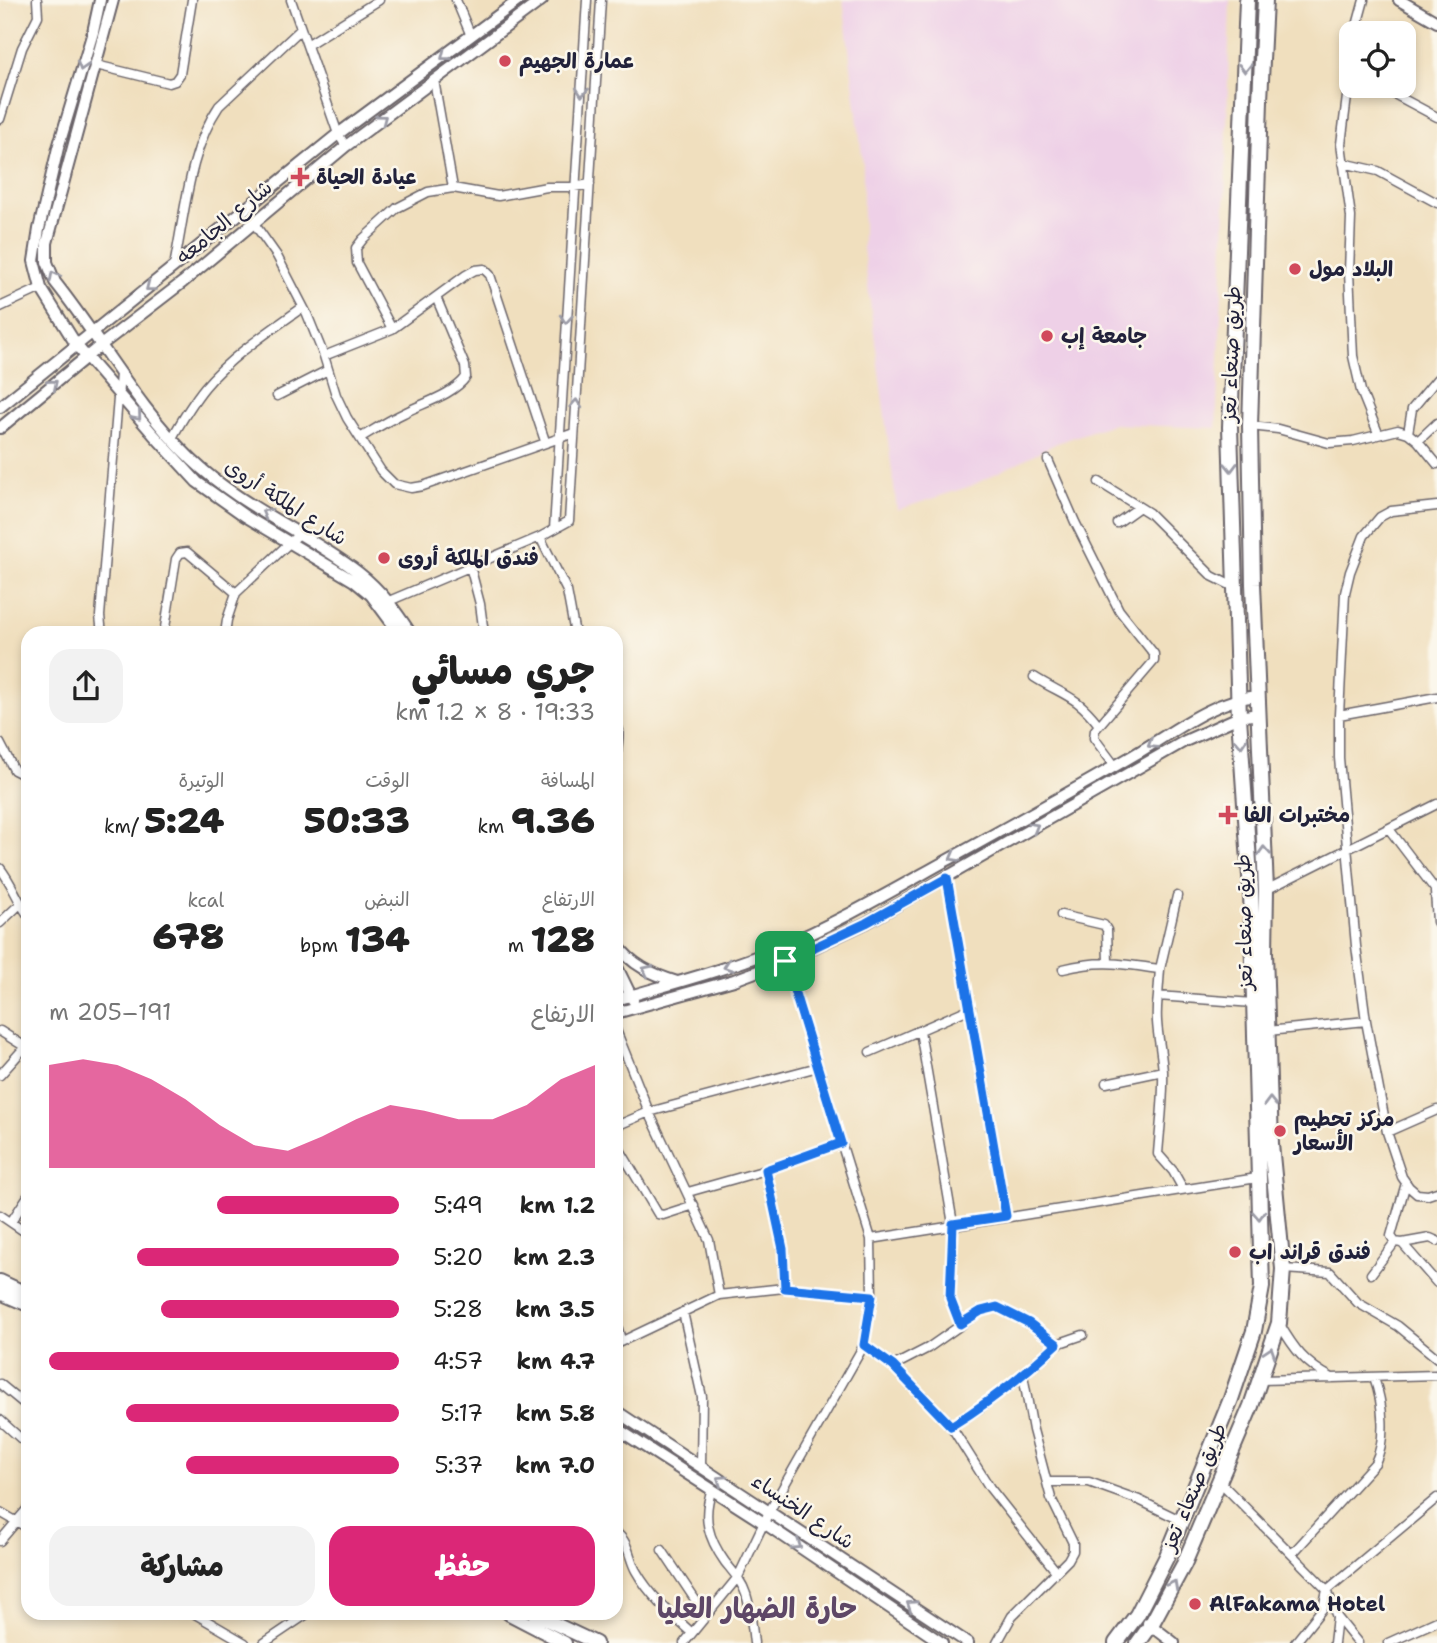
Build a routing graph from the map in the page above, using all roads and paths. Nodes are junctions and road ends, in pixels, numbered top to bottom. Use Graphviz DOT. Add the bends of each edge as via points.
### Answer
graph roads {
  1 [pos="37,0"];
  2 [pos="100,0"];
  3 [pos="113,0"];
  4 [pos="192,0"];
  5 [pos="291,0"];
  6 [pos="379,0"];
  7 [pos="456,0"];
  8 [pos="519,0"];
  9 [pos="542,0"];
  10 [pos="587,0"];
  11 [pos="601,0"];
  12 [pos="1247,0"];
  13 [pos="1265,0"];
  14 [pos="1364,0"];
  15 [pos="1399,0"];
  16 [pos="1358,21"];
  17 [pos="1437,22"];
  18 [pos="301,29"];
  19 [pos="471,36"];
  20 [pos="307,46"];
  21 [pos="96,65"];
  22 [pos="434,80"];
  23 [pos="1347,98"];
  24 [pos="1401,98"];
  25 [pos="1437,117"];
  26 [pos="0,119"];
  27 [pos="338,134"];
  28 [pos="346,146"];
  29 [pos="1343,163"];
  30 [pos="590,184"];
  31 [pos="574,187"];
  32 [pos="453,188"];
  33 [pos="1437,203"];
  34 [pos="253,222"];
  35 [pos="173,269"];
  36 [pos="41,288"];
  37 [pos="436,297"];
  38 [pos="0,307"];
  39 [pos="303,307"];
  40 [pos="392,329"];
  41 [pos="91,333"];
  42 [pos="100,345"];
  43 [pos="77,346"];
  44 [pos="86,356"];
  45 [pos="324,356"];
  46 [pos="328,370"];
  47 [pos="120,374"];
  48 [pos="1437,379"];
  49 [pos="119,395"];
  50 [pos="277,396"];
  51 [pos="0,407"];
  52 [pos="1437,423"];
  53 [pos="1250,426"];
  54 [pos="0,428"];
  55 [pos="574,433"];
  56 [pos="1378,433"];
  57 [pos="1408,433"];
  58 [pos="558,437"];
  59 [pos="172,438"];
  60 [pos="360,438"];
  61 [pos="545,441"];
  62 [pos="1418,441"];
  63 [pos="1048,460"];
  64 [pos="1437,464"];
  65 [pos="1099,482"];
  66 [pos="1437,506"];
  67 [pos="1138,508"];
  68 [pos="1116,523"];
  69 [pos="554,530"];
  70 [pos="300,533"];
  71 [pos="540,537"];
  72 [pos="292,542"];
  73 [pos="470,566"];
  74 [pos="1234,587"];
  75 [pos="236,593"];
  76 [pos="389,601"];
  77 [pos="101,626"];
  78 [pos="165,626"];
  79 [pos="226,626"];
  80 [pos="394,626"];
  81 [pos="406,626"];
  82 [pos="483,626"];
  83 [pos="574,626"];
  84 [pos="1034,677"];
  85 [pos="1257,696"];
  86 [pos="1238,698"];
  87 [pos="1437,698"];
  88 [pos="1258,714"];
  89 [pos="1339,715"];
  90 [pos="1239,717"];
  91 [pos="1099,725"];
  92 [pos="0,743"];
  93 [pos="1115,766"];
  94 [pos="21,774"];
  95 [pos="1437,804"];
  96 [pos="1389,829"];
  97 [pos="1347,851"];
  98 [pos="0,868"];
  99 [pos="947,878"];
  100 [pos="1266,890"];
  101 [pos="1436,892"];
  102 [pos="1177,896"];
  103 [pos="20,904"];
  104 [pos="1061,915"];
  105 [pos="1437,922"];
  106 [pos="0,923"];
  107 [pos="779,947"];
  108 [pos="623,951"];
  109 [pos="785,961"];
  110 [pos="1108,962"];
  111 [pos="1063,969"];
  112 [pos="1160,969"];
  113 [pos="623,979"];
  114 [pos="677,982"];
  115 [pos="1158,996"];
  116 [pos="623,1000"];
  117 [pos="634,1001"];
  118 [pos="1253,1003"];
  119 [pos="623,1008"];
  120 [pos="971,1008"];
  121 [pos="1366,1021"];
  122 [pos="0,1031"];
  123 [pos="920,1031"];
  124 [pos="1268,1031"];
  125 [pos="21,1045"];
  126 [pos="623,1047"];
  127 [pos="870,1052"];
  128 [pos="21,1053"];
  129 [pos="818,1067"];
  130 [pos="1163,1071"];
  131 [pos="0,1075"];
  132 [pos="1106,1083"];
  133 [pos="1437,1110"];
  134 [pos="649,1112"];
  135 [pos="623,1123"];
  136 [pos="1387,1132"];
  137 [pos="841,1143"];
  138 [pos="623,1155"];
  139 [pos="766,1170"];
  140 [pos="1257,1178"];
  141 [pos="1406,1183"];
  142 [pos="1183,1189"];
  143 [pos="688,1192"];
  144 [pos="1437,1192"];
  145 [pos="694,1205"];
  146 [pos="21,1207"];
  147 [pos="0,1215"];
  148 [pos="1006,1216"];
  149 [pos="11,1222"];
  150 [pos="953,1224"];
  151 [pos="21,1229"];
  152 [pos="871,1239"];
  153 [pos="1437,1241"];
  154 [pos="1398,1242"];
  155 [pos="1283,1269"];
  156 [pos="1371,1274"];
  157 [pos="0,1281"];
  158 [pos="1437,1283"];
  159 [pos="785,1288"];
  160 [pos="21,1291"];
  161 [pos="0,1293"];
  162 [pos="719,1295"];
  163 [pos="872,1296"];
  164 [pos="21,1303"];
  165 [pos="683,1312"];
  166 [pos="1279,1323"];
  167 [pos="960,1324"];
  168 [pos="1083,1335"];
  169 [pos="623,1340"];
  170 [pos="1057,1344"];
  171 [pos="864,1345"];
  172 [pos="1437,1358"];
  173 [pos="893,1366"];
  174 [pos="1437,1375"];
  175 [pos="1023,1376"];
  176 [pos="1374,1378"];
  177 [pos="1335,1379"];
  178 [pos="1261,1380"];
  179 [pos="0,1384"];
  180 [pos="1231,1399"];
  181 [pos="21,1401"];
  182 [pos="1251,1406"];
  183 [pos="623,1416"];
  184 [pos="0,1420"];
  185 [pos="951,1426"];
  186 [pos="623,1432"];
  187 [pos="21,1439"];
  188 [pos="701,1466"];
  189 [pos="1047,1482"];
  190 [pos="1220,1482"];
  191 [pos="712,1489"];
  192 [pos="1437,1498"];
  193 [pos="0,1512"];
  194 [pos="769,1512"];
  195 [pos="21,1516"];
  196 [pos="1180,1520"];
  197 [pos="15,1522"];
  198 [pos="764,1523"];
  199 [pos="21,1525"];
  200 [pos="623,1538"];
  201 [pos="0,1541"];
  202 [pos="662,1550"];
  203 [pos="1292,1554"];
  204 [pos="1055,1570"];
  205 [pos="738,1577"];
  206 [pos="1327,1590"];
  207 [pos="1137,1615"];
  208 [pos="706,1616"];
  209 [pos="1337,1617"];
  210 [pos="205,1620"];
  211 [pos="298,1620"];
  212 [pos="518,1620"];
  213 [pos="549,1620"];
  214 [pos="1437,1621"];
  215 [pos="1151,1625"];
  216 [pos="692,1633"];
  217 [pos="546,1639"];
  218 [pos="245,1643"];
  219 [pos="264,1643"];
  220 [pos="565,1643"];
  221 [pos="596,1643"];
  222 [pos="684,1643"];
  223 [pos="754,1643"];
  224 [pos="942,1643"];
  225 [pos="968,1643"];
  226 [pos="997,1643"];
  227 [pos="1116,1643"];
  228 [pos="1138,1643"];
  229 [pos="1174,1643"];
  230 [pos="1295,1643"];
  231 [pos="1334,1643"];
  232 [pos="1358,1643"];
  233 [pos="1388,1643"];
  1 -- 26 [label="street" via="38,16 22,48"];
  2 -- 36 [label="street, one-way" via="39,229 34,261"];
  3 -- 21 [label="street, شارع الملكة أروى"];
  4 -- 21 [label="street" via="175,81"];
  5 -- 18 [label="street"];
  6 -- 20 [label="street"];
  7 -- 19 [label="street"];
  8 -- 19 [label="street, شارع الجامعه"];
  9 -- 22 [label="street, شارع الجامعه"];
  10 -- 31 [label="street, one-way"];
  11 -- 30 [label="street"];
  12 -- 74 [label="highway, طريق صنعاء تعز, one-way" via="1230,427"];
  13 -- 53 [label="highway, طريق صنعاء تعز"];
  14 -- 16 [label="street"];
  15 -- 17 [label="street"];
  18 -- 20 [label="street"];
  18 -- 35 [label="street" via="210,118 197,151"];
  19 -- 27 [label="street, شارع الجامعه, one-way"];
  20 -- 27 [label="street"];
  41 -- 21 [label="street, شارع الملكة أروى, one-way" via="55,282 47,262 47,243"];
  28 -- 22 [label="street, شارع الجامعه, one-way"];
  22 -- 32 [label="street"];
  23 -- 29 [label="street"];
  24 -- 25 [label="street"];
  27 -- 28 [label="street"];
  27 -- 35 [label="street, شارع الجامعه"];
  28 -- 34 [label="street, شارع الجامعه"];
  29 -- 33 [label="street" via="1378,171"];
  29 -- 56 [label="street" via="1351,217 1353,356"];
  30 -- 31 [label="street"];
  55 -- 30 [label="street, one-way"];
  31 -- 32 [label="street" via="498,196"];
  31 -- 58 [label="street, one-way"];
  32 -- 40 [label="street" via="428,192 405,203 356,248 357,263"];
  34 -- 39 [label="street"];
  34 -- 42 [label="street, شارع الجامعه"];
  35 -- 41 [label="street, شارع الجامعه, one-way"];
  36 -- 38 [label="street"];
  36 -- 43 [label="street, شارع الملكة أروى"];
  37 -- 40 [label="street"];
  37 -- 60 [label="street" via="466,377"];
  37 -- 61 [label="street" via="475,270 484,269 490,275"];
  39 -- 45 [label="street"];
  39 -- 59 [label="street" via="206,386"];
  40 -- 45 [label="street"];
  41 -- 42 [label="street, شارع الملكة أروى"];
  41 -- 43 [label="street, شارع الجامعه"];
  42 -- 44 [label="street, شارع الجامعه"];
  42 -- 47 [label="street, شارع الملكة أروى"];
  43 -- 44 [label="street, شارع الملكة أروى"];
  43 -- 51 [label="street, شارع الجامعه"];
  44 -- 49 [label="street, شارع الملكة أروى"];
  54 -- 44 [label="street, شارع الجامعه, one-way"];
  45 -- 46 [label="street"];
  46 -- 50 [label="street"];
  46 -- 60 [label="street" via="335,395"];
  47 -- 49 [label="street"];
  47 -- 59 [label="street, شارع الملكة أروى"];
  48 -- 57 [label="street" via="1412,409"];
  49 -- 72 [label="street, شارع الملكة أروى, one-way" via="197,482"];
  49 -- 77 [label="street"];
  52 -- 62 [label="street"];
  53 -- 56 [label="street" via="1329,443"];
  53 -- 85 [label="highway, طريق صنعاء تعز"];
  55 -- 58 [label="street"];
  55 -- 69 [label="street" via="569,521"];
  56 -- 57 [label="street"];
  57 -- 62 [label="street"];
  58 -- 61 [label="street"];
  58 -- 69 [label="street"];
  70 -- 59 [label="street, شارع الملكة أروى, one-way" via="229,491"];
  60 -- 61 [label="street" via="394,484 411,488"];
  62 -- 64 [label="street"];
  63 -- 91 [label="street" via="1119,610 1154,654 1154,662"];
  65 -- 67 [label="street"];
  66 -- 89 [label="street" via="1391,511 1364,536 1345,593"];
  67 -- 68 [label="street"];
  67 -- 74 [label="street" via="1149,513 1212,576"];
  69 -- 71 [label="street"];
  70 -- 72 [label="street"];
  70 -- 76 [label="street, شارع الملكة أروى" via="361,574"];
  71 -- 73 [label="street"];
  71 -- 83 [label="street" via="567,591"];
  72 -- 75 [label="street"];
  72 -- 80 [label="street, شارع الملكة أروى" via="371,594"];
  73 -- 76 [label="street"];
  73 -- 82 [label="street"];
  74 -- 86 [label="highway, طريق صنعاء تعز"];
  75 -- 78 [label="street" via="187,552 180,553"];
  75 -- 79 [label="street"];
  76 -- 81 [label="street, شارع الملكة أروى"];
  84 -- 91 [label="street" via="1072,696"];
  85 -- 86 [label="street"];
  85 -- 88 [label="highway, طريق صنعاء تعز"];
  86 -- 90 [label="highway, طريق صنعاء تعز"];
  86 -- 93 [label="street, one-way"];
  87 -- 89 [label="street"];
  88 -- 90 [label="street"];
  100 -- 88 [label="highway, طريق صنعاء تعز, one-way"];
  89 -- 97 [label="street"];
  99 -- 90 [label="street, one-way" via="1162,754"];
  90 -- 118 [label="highway, طريق صنعاء تعز, one-way"];
  91 -- 93 [label="street" via="1094,738"];
  92 -- 94 [label="street" via="14,770"];
  93 -- 107 [label="street, one-way" via="862,907"];
  95 -- 96 [label="street"];
  96 -- 97 [label="street"];
  96 -- 101 [label="street"];
  97 -- 100 [label="street"];
  97 -- 121 [label="street"];
  98 -- 103 [label="street"];
  99 -- 109 [label="street"];
  99 -- 120 [label="street"];
  100 -- 124 [label="highway, طريق صنعاء تعز"];
  101 -- 105 [label="street"];
  102 -- 112 [label="street"];
  103 -- 106 [label="street"];
  104 -- 110 [label="street" via="1104,925"];
  107 -- 109 [label="street"];
  107 -- 114 [label="street, one-way"];
  114 -- 108 [label="street, one-way" via="635,964"];
  109 -- 117 [label="street" via="734,980"];
  109 -- 129 [label="street"];
  110 -- 111 [label="street"];
  110 -- 112 [label="street"];
  112 -- 115 [label="street"];
  113 -- 117 [label="street"];
  114 -- 117 [label="street"];
  115 -- 118 [label="street"];
  115 -- 130 [label="street" via="1155,1020"];
  116 -- 117 [label="street"];
  117 -- 119 [label="street"];
  118 -- 140 [label="highway, طريق صنعاء تعز"];
  120 -- 123 [label="street"];
  120 -- 148 [label="street"];
  121 -- 124 [label="street"];
  121 -- 136 [label="street"];
  122 -- 125 [label="street"];
  123 -- 127 [label="street"];
  123 -- 150 [label="street"];
  155 -- 124 [label="highway, طريق صنعاء تعز, one-way" via="1270,1144"];
  126 -- 134 [label="street"];
  128 -- 131 [label="street"];
  129 -- 134 [label="street"];
  129 -- 137 [label="street"];
  130 -- 132 [label="street"];
  130 -- 142 [label="street" via="1158,1154"];
  133 -- 136 [label="street"];
  134 -- 135 [label="street"];
  134 -- 143 [label="street"];
  136 -- 141 [label="street"];
  137 -- 139 [label="street"];
  137 -- 152 [label="street"];
  138 -- 145 [label="street" via="658,1214"];
  139 -- 143 [label="street"];
  139 -- 159 [label="street" via="783,1249"];
  140 -- 142 [label="street"];
  140 -- 180 [label="highway, طريق صنعاء تعز, one-way" via="1262,1287 1254,1331"];
  141 -- 144 [label="street" via="1417,1194"];
  141 -- 154 [label="street" via="1391,1236"];
  142 -- 148 [label="street"];
  143 -- 145 [label="street"];
  145 -- 162 [label="street" via="709,1240"];
  146 -- 149 [label="street"];
  147 -- 149 [label="street"];
  148 -- 150 [label="street"];
  149 -- 151 [label="street"];
  150 -- 152 [label="street"];
  150 -- 167 [label="street" via="950,1298"];
  152 -- 163 [label="street"];
  153 -- 154 [label="street"];
  154 -- 156 [label="street"];
  154 -- 158 [label="street"];
  155 -- 166 [label="highway, طريق صنعاء تعز"];
  155 -- 172 [label="street" via="1330,1272 1358,1303 1398,1326"];
  157 -- 160 [label="main road"];
  159 -- 162 [label="street"];
  159 -- 163 [label="street"];
  161 -- 164 [label="main road"];
  162 -- 165 [label="street"];
  163 -- 171 [label="street"];
  165 -- 169 [label="street"];
  165 -- 188 [label="street" via="702,1397"];
  166 -- 177 [label="street" via="1306,1362"];
  178 -- 166 [label="highway, طريق صنعاء تعز, one-way"];
  167 -- 170 [label="street" via="997,1307"];
  167 -- 173 [label="street" via="929,1348"];
  168 -- 170 [label="street"];
  170 -- 175 [label="street"];
  171 -- 173 [label="street"];
  171 -- 194 [label="street"];
  173 -- 185 [label="street"];
  174 -- 176 [label="street"];
  175 -- 185 [label="street"];
  175 -- 189 [label="street"];
  176 -- 177 [label="street"];
  176 -- 203 [label="street" via="1381,1404 1379,1455"];
  177 -- 178 [label="street"];
  178 -- 182 [label="highway, طريق صنعاء تعز"];
  179 -- 181 [label="street"];
  180 -- 182 [label="highway"];
  180 -- 196 [label="highway, طريق صنعاء تعز"];
  182 -- 190 [label="highway, طريق صنعاء تعز"];
  183 -- 188 [label="street, شارع الخنساء"];
  184 -- 187 [label="street"];
  185 -- 204 [label="street" via="990,1488"];
  186 -- 191 [label="street, شارع الخنساء"];
  194 -- 188 [label="street, شارع الخنساء, one-way"];
  189 -- 196 [label="street" via="1089,1482"];
  189 -- 204 [label="street" via="1073,1544 1068,1560"];
  190 -- 203 [label="street"];
  215 -- 190 [label="highway, طريق صنعاء تعز, one-way"];
  191 -- 198 [label="street, شارع الخنساء"];
  191 -- 205 [label="street" via="706,1507 709,1530"];
  192 -- 206 [label="street"];
  193 -- 197 [label="street"];
  194 -- 198 [label="street"];
  225 -- 194 [label="street, شارع الخنساء, one-way"];
  195 -- 197 [label="street"];
  196 -- 207 [label="highway, طريق صنعاء تعز"];
  197 -- 199 [label="street"];
  197 -- 201 [label="street"];
  198 -- 205 [label="street"];
  198 -- 224 [label="street, شارع الخنساء, one-way"];
  200 -- 216 [label="street" via="646,1586"];
  202 -- 208 [label="street"];
  203 -- 206 [label="street"];
  204 -- 226 [label="street" via="1012,1616"];
  205 -- 208 [label="street"];
  205 -- 223 [label="street" via="746,1594"];
  206 -- 209 [label="street"];
  206 -- 230 [label="street" via="1323,1608"];
  207 -- 215 [label="street"];
  207 -- 227 [label="highway, طريق صنعاء تعز"];
  208 -- 216 [label="street"];
  209 -- 231 [label="street"];
  209 -- 232 [label="street"];
  210 -- 218 [label="street"];
  211 -- 219 [label="street"];
  212 -- 217 [label="main road"];
  213 -- 221 [label="main road"];
  214 -- 233 [label="street"];
  215 -- 228 [label="highway, طريق صنعاء تعز"];
  215 -- 229 [label="street"];
  216 -- 222 [label="street"];
  217 -- 220 [label="main road"];
}
